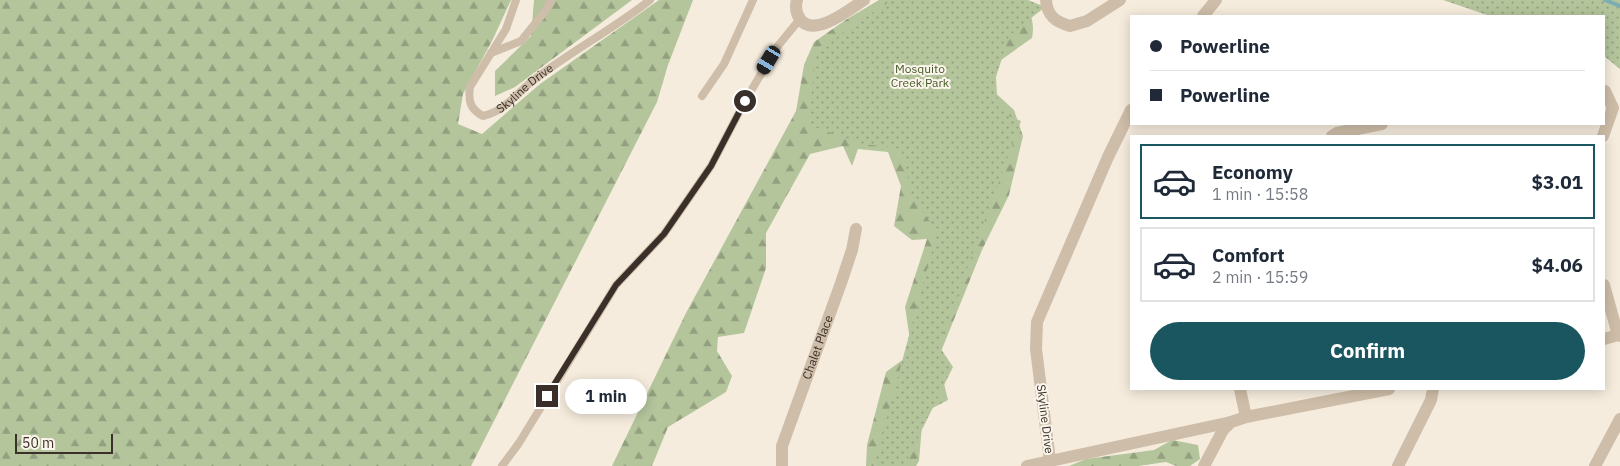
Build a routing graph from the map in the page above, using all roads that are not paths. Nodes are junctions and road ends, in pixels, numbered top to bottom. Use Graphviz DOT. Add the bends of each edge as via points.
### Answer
graph roads {
  1 [pos="516,0"];
  2 [pos="551,0"];
  3 [pos="650,0"];
  4 [pos="754,0"];
  5 [pos="797,0"];
  6 [pos="864,0"];
  7 [pos="1046,0"];
  8 [pos="1120,0"];
  9 [pos="1216,0"];
  10 [pos="1204,15"];
  11 [pos="800,19"];
  12 [pos="491,53"];
  13 [pos="1605,91"];
  14 [pos="702,96"];
  15 [pos="1130,112"];
  16 [pos="1377,125"];
  17 [pos="1334,135"];
  18 [pos="1604,135"];
  19 [pos="856,229"];
  20 [pos="1605,288"];
  21 [pos="1619,336"];
  22 [pos="1605,339"];
  23 [pos="1240,390"];
  24 [pos="1384,390"];
  25 [pos="1433,390"];
  26 [pos="1246,417"];
  27 [pos="1620,419"];
  28 [pos="1231,422"];
  29 [pos="1049,464"];
  30 [pos="502,466"];
  31 [pos="782,466"];
  32 [pos="1027,466"];
  33 [pos="1204,466"];
  34 [pos="1398,466"];
  35 [pos="1595,466"];
  1 -- 12 [label="lane, Skyline Drive" via="506,29"];
  2 -- 12 [label="lane" via="521,41"];
  3 -- 12 [label="lane, Skyline Drive" via="535,79 509,104 483,116 470,105 470,87"];
  4 -- 14 [label="lane" via="724,64"];
  5 -- 11 [label="street"];
  6 -- 11 [label="street" via="827,23 811,26"];
  7 -- 8 [label="street" via="1053,18 1070,26 1087,21"];
  9 -- 10 [label="street"];
  11 -- 30 [label="lane" via="777,47 711,166 664,234 616,285"];
  13 -- 18 [label="street" via="1613,108"];
  15 -- 29 [label="street, Skyline Drive" via="1037,322 1036,349"];
  16 -- 17 [label="street"];
  19 -- 31 [label="street, Chalet Place" via="841,283 782,446"];
  20 -- 21 [label="street"];
  21 -- 22 [label="street"];
  23 -- 26 [label="street"];
  24 -- 26 [label="street, Skyline Drive"];
  25 -- 34 [label="street" via="1432,400"];
  26 -- 28 [label="street, Skyline Drive"];
  27 -- 35 [label="street"];
  28 -- 29 [label="street, Skyline Drive"];
  28 -- 33 [label="street" via="1223,430"];
  29 -- 32 [label="street"];
}
